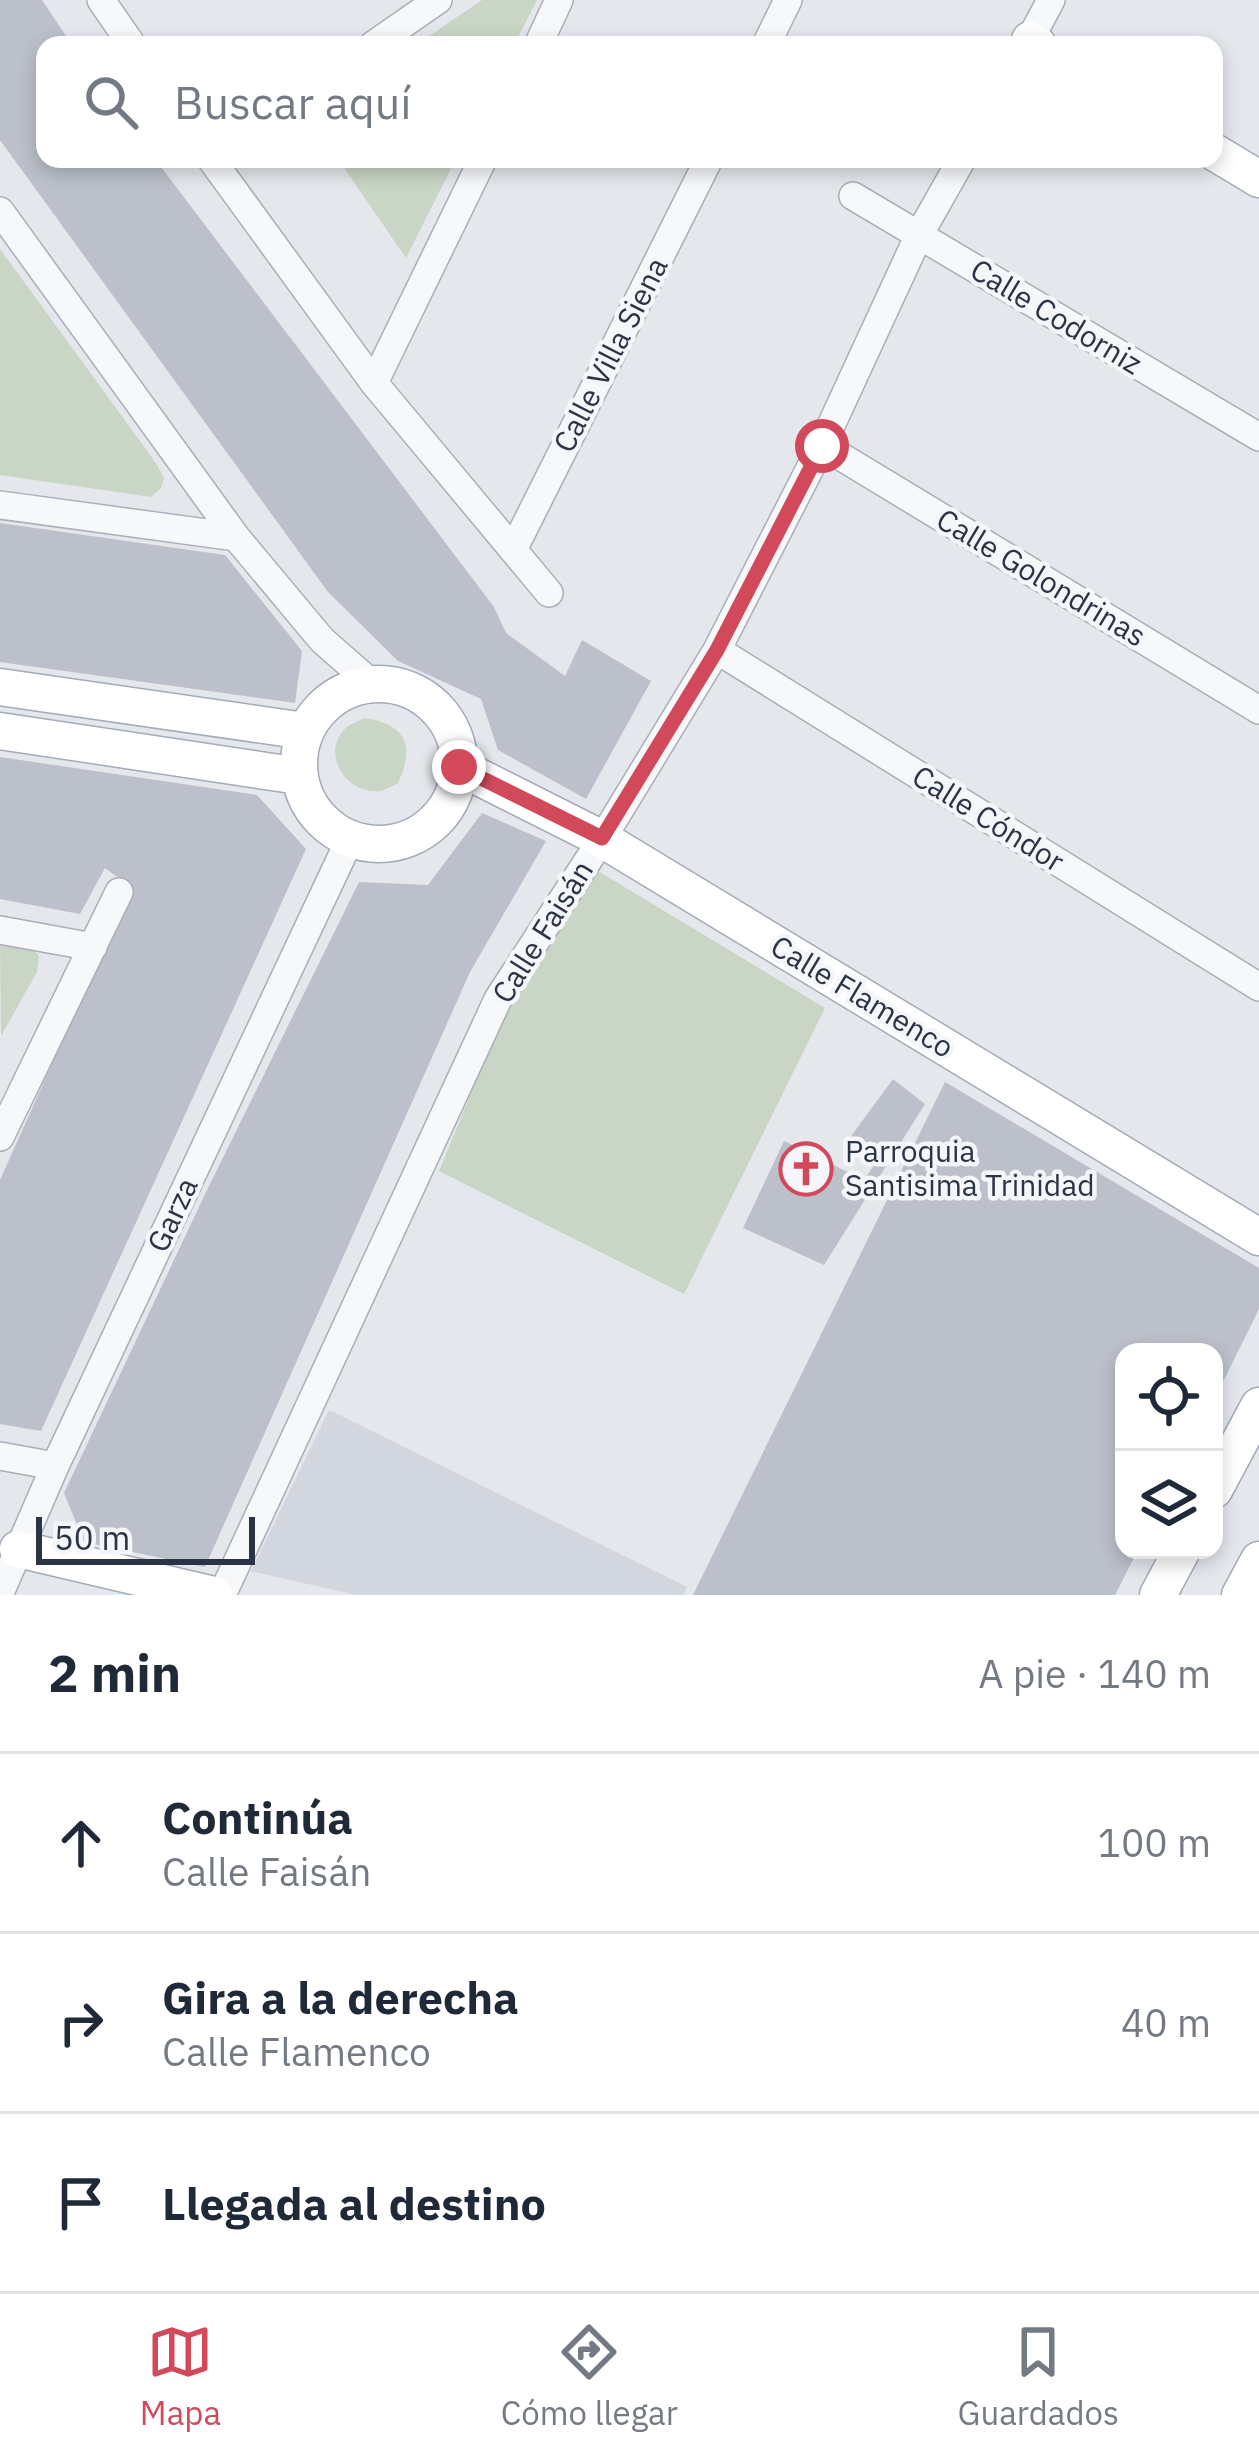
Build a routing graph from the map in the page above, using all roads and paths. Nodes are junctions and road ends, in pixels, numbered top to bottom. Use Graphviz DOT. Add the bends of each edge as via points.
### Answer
graph roads {
  1 [pos="101,0"];
  2 [pos="438,0"];
  3 [pos="559,0"];
  4 [pos="788,0"];
  5 [pos="1051,0"];
  6 [pos="126,36"];
  7 [pos="386,36"];
  8 [pos="542,36"];
  9 [pos="770,36"];
  10 [pos="1035,36"];
  11 [pos="1223,157"];
  12 [pos="219,168"];
  13 [pos="479,168"];
  14 [pos="704,168"];
  15 [pos="957,168"];
  16 [pos="1259,179"];
  17 [pos="853,196"];
  18 [pos="0,211"];
  19 [pos="919,235"];
  20 [pos="374,383"];
  21 [pos="1259,437"];
  22 [pos="822,446"];
  23 [pos="0,505"];
  24 [pos="236,537"];
  25 [pos="513,550"];
  26 [pos="548,593"];
  27 [pos="717,650"];
  28 [pos="371,683"];
  29 [pos="0,687"];
  30 [pos="1259,710"];
  31 [pos="0,731"];
  32 [pos="304,731"];
  33 [pos="459,767"];
  34 [pos="299,776"];
  35 [pos="602,838"];
  36 [pos="350,839"];
  37 [pos="118,892"];
  38 [pos="0,930"];
  39 [pos="93,947"];
  40 [pos="1259,987"];
  41 [pos="0,1138"];
  42 [pos="1259,1238"];
  43 [pos="1259,1406"];
  44 [pos="0,1456"];
  45 [pos="55,1466"];
  46 [pos="1223,1473"];
  47 [pos="18,1549"];
  48 [pos="1177,1559"];
  49 [pos="1259,1560"];
  50 [pos="0,1593"];
  51 [pos="218,1595"];
  52 [pos="1158,1595"];
  53 [pos="1240,1595"];
  1 -- 6 [label="street"];
  2 -- 7 [label="street"];
  3 -- 8 [label="street"];
  4 -- 9 [label="street"];
  5 -- 10 [label="street"];
  11 -- 16 [label="main road"];
  12 -- 20 [label="street"];
  13 -- 20 [label="street"];
  14 -- 25 [label="street, Calle Villa Siena"];
  15 -- 19 [label="street, Calle Faisán"];
  17 -- 19 [label="street, Calle Codorniz"];
  18 -- 24 [label="street"];
  19 -- 21 [label="street, Calle Codorniz"];
  19 -- 22 [label="street, Calle Faisán"];
  20 -- 25 [label="street"];
  22 -- 27 [label="street, Calle Faisán"];
  22 -- 30 [label="street, Calle Golondrinas"];
  23 -- 24 [label="street"];
  24 -- 28 [label="street" via="322,640"];
  25 -- 26 [label="street"];
  27 -- 35 [label="street, Calle Faisán"];
  27 -- 40 [label="street, Calle Cóndor"];
  28 -- 32 [label="main road" via="320,707"];
  28 -- 33 [label="main road" via="424,696 456,740"];
  29 -- 32 [label="main road"];
  31 -- 34 [label="main road"];
  32 -- 34 [label="main road"];
  33 -- 35 [label="main road, Calle Flamenco"];
  33 -- 36 [label="main road" via="442,814 423,831 400,842"];
  34 -- 36 [label="main road" via="308,803"];
  35 -- 42 [label="main road, Calle Flamenco"];
  35 -- 51 [label="street, Calle Faisán" via="498,999"];
  36 -- 45 [label="street, Garza"];
  37 -- 39 [label="street"];
  38 -- 39 [label="street"];
  39 -- 41 [label="street"];
  43 -- 46 [label="main road"];
  44 -- 45 [label="street"];
  45 -- 47 [label="street, Garza"];
  47 -- 50 [label="street, Garza"];
  47 -- 51 [label="main road"];
  48 -- 52 [label="main road"];
  49 -- 53 [label="main road"];
}
